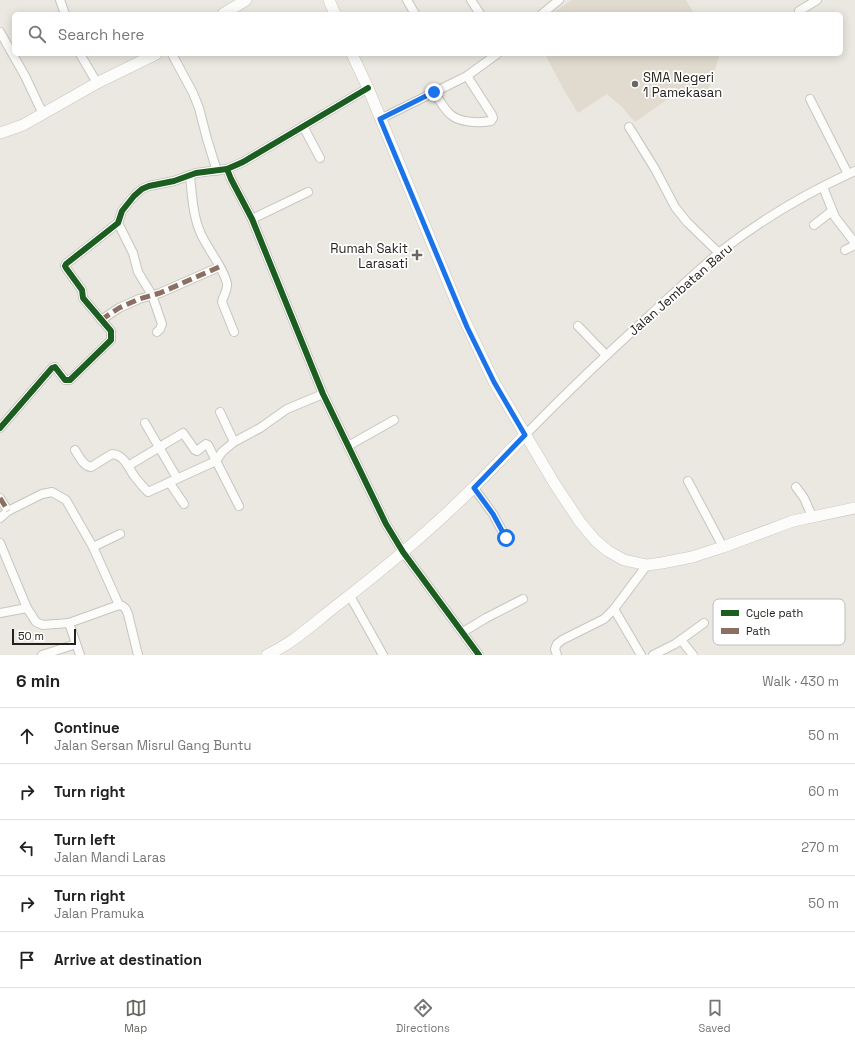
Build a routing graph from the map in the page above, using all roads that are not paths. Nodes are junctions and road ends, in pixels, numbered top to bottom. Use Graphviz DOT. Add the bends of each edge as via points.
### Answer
graph roads {
  1 [pos="60,0"];
  2 [pos="246,0"];
  3 [pos="329,0"];
  4 [pos="407,0"];
  5 [pos="471,0"];
  6 [pos="559,0"];
  7 [pos="817,0"];
  8 [pos="799,11"];
  9 [pos="64,12"];
  10 [pos="226,12"];
  11 [pos="334,12"];
  12 [pos="414,12"];
  13 [pos="479,12"];
  14 [pos="544,12"];
  15 [pos="0,32"];
  16 [pos="12,53"];
  17 [pos="14,56"];
  18 [pos="81,56"];
  19 [pos="152,56"];
  20 [pos="173,56"];
  21 [pos="353,56"];
  22 [pos="494,56"];
  23 [pos="467,76"];
  24 [pos="97,83"];
  25 [pos="368,88"];
  26 [pos="434,92"];
  27 [pos="810,99"];
  28 [pos="43,114"];
  29 [pos="380,119"];
  30 [pos="303,126"];
  31 [pos="630,129"];
  32 [pos="0,133"];
  33 [pos="320,158"];
  34 [pos="227,169"];
  35 [pos="217,170"];
  36 [pos="852,172"];
  37 [pos="190,176"];
  38 [pos="823,187"];
  39 [pos="308,192"];
  40 [pos="832,211"];
  41 [pos="252,219"];
  42 [pos="118,223"];
  43 [pos="814,225"];
  44 [pos="855,244"];
  45 [pos="846,250"];
  46 [pos="719,253"];
  47 [pos="219,267"];
  48 [pos="152,295"];
  49 [pos="101,320"];
  50 [pos="578,326"];
  51 [pos="157,332"];
  52 [pos="234,332"];
  53 [pos="606,355"];
  54 [pos="323,394"];
  55 [pos="220,412"];
  56 [pos="394,420"];
  57 [pos="145,423"];
  58 [pos="0,428"];
  59 [pos="525,435"];
  60 [pos="234,442"];
  61 [pos="348,446"];
  62 [pos="160,447"];
  63 [pos="75,450"];
  64 [pos="216,461"];
  65 [pos="128,466"];
  66 [pos="177,478"];
  67 [pos="688,481"];
  68 [pos="168,482"];
  69 [pos="796,487"];
  70 [pos="474,488"];
  71 [pos="0,498"];
  72 [pos="184,504"];
  73 [pos="239,506"];
  74 [pos="853,509"];
  75 [pos="8,511"];
  76 [pos="812,516"];
  77 [pos="0,518"];
  78 [pos="120,534"];
  79 [pos="506,538"];
  80 [pos="0,543"];
  81 [pos="94,547"];
  82 [pos="722,547"];
  83 [pos="403,552"];
  84 [pos="647,565"];
  85 [pos="350,596"];
  86 [pos="523,599"];
  87 [pos="119,605"];
  88 [pos="27,608"];
  89 [pos="614,609"];
  90 [pos="0,613"];
  91 [pos="704,622"];
  92 [pos="69,623"];
  93 [pos="463,632"];
  94 [pos="681,640"];
  95 [pos="76,644"];
  96 [pos="278,653"];
  97 [pos="692,654"];
  98 [pos="42,655"];
  99 [pos="80,655"];
  100 [pos="138,655"];
  101 [pos="267,655"];
  102 [pos="384,655"];
  103 [pos="479,655"];
  104 [pos="557,655"];
  105 [pos="641,655"];
  106 [pos="653,655"];
  1 -- 9 [label="street"];
  2 -- 10 [label="main road"];
  3 -- 11 [label="main road"];
  4 -- 12 [label="street"];
  5 -- 13 [label="street"];
  6 -- 14 [label="street"];
  7 -- 8 [label="street"];
  15 -- 16 [label="street"];
  17 -- 28 [label="street"];
  18 -- 24 [label="street"];
  19 -- 24 [label="main road"];
  20 -- 35 [label="street" via="199,108"];
  21 -- 25 [label="main road"];
  22 -- 23 [label="street"];
  23 -- 26 [label="street"];
  23 -- 26 [label="street" via="492,115 491,121 482,123 460,120 452,116"];
  24 -- 28 [label="main road"];
  25 -- 29 [label="main road"];
  25 -- 30 [label="street"];
  26 -- 29 [label="street"];
  27 -- 36 [label="street"];
  28 -- 32 [label="main road" via="15,129"];
  29 -- 59 [label="main road" via="464,321 494,382"];
  30 -- 33 [label="street"];
  30 -- 34 [label="street"];
  31 -- 46 [label="street" via="676,207 687,222"];
  34 -- 35 [label="street"];
  34 -- 41 [label="street"];
  35 -- 37 [label="street"];
  36 -- 38 [label="street, Jalan Jembatan Baru"];
  37 -- 42 [label="street" via="142,189 122,211"];
  37 -- 47 [label="street" via="198,228"];
  38 -- 40 [label="street"];
  38 -- 46 [label="street, Jalan Jembatan Baru" via="760,224"];
  39 -- 41 [label="street"];
  40 -- 43 [label="street"];
  40 -- 44 [label="street"];
  41 -- 54 [label="street"];
  42 -- 48 [label="street" via="133,254 138,272"];
  42 -- 49 [label="street" via="65,266 82,290 83,298"];
  44 -- 45 [label="street"];
  46 -- 53 [label="street, Jalan Jembatan Baru"];
  47 -- 48 [label="street"];
  47 -- 52 [label="street" via="228,286 222,302"];
  48 -- 49 [label="street" via="119,308"];
  48 -- 51 [label="street" via="162,324"];
  49 -- 58 [label="street" via="111,331 111,340 70,380 66,380 57,368 52,368"];
  50 -- 53 [label="street"];
  53 -- 59 [label="street, Jalan Jembatan Baru"];
  54 -- 60 [label="street" via="287,408 260,428"];
  54 -- 61 [label="street"];
  55 -- 60 [label="street"];
  56 -- 61 [label="street"];
  57 -- 62 [label="street"];
  59 -- 70 [label="main road"];
  59 -- 84 [label="main road" via="580,522 595,540 624,560"];
  60 -- 64 [label="street"];
  61 -- 83 [label="street" via="386,524"];
  62 -- 64 [label="street" via="183,433 195,450 207,444"];
  62 -- 65 [label="street"];
  62 -- 66 [label="street"];
  63 -- 65 [label="street" via="87,467 112,454 120,457"];
  64 -- 66 [label="street"];
  64 -- 73 [label="street"];
  65 -- 68 [label="street" via="148,492"];
  66 -- 68 [label="street"];
  67 -- 82 [label="street"];
  68 -- 72 [label="street"];
  69 -- 76 [label="street"];
  70 -- 79 [label="street"];
  70 -- 83 [label="main road"];
  71 -- 75 [label="street"];
  74 -- 76 [label="main road"];
  75 -- 77 [label="street"];
  75 -- 81 [label="street" via="42,494 58,494 72,508"];
  76 -- 82 [label="main road"];
  78 -- 81 [label="street"];
  80 -- 88 [label="street"];
  81 -- 87 [label="street"];
  82 -- 84 [label="main road" via="692,557"];
  83 -- 85 [label="main road"];
  83 -- 93 [label="street"];
  84 -- 89 [label="street"];
  85 -- 96 [label="main road"];
  85 -- 102 [label="street"];
  86 -- 93 [label="street"];
  87 -- 92 [label="street"];
  87 -- 100 [label="street" via="125,608"];
  88 -- 90 [label="street"];
  88 -- 92 [label="street" via="36,622 43,625"];
  89 -- 104 [label="street" via="598,623 557,644"];
  89 -- 105 [label="street"];
  91 -- 94 [label="street"];
  92 -- 95 [label="street"];
  93 -- 103 [label="street"];
  94 -- 97 [label="street"];
  94 -- 106 [label="street"];
  95 -- 98 [label="street"];
  95 -- 99 [label="street"];
  96 -- 101 [label="main road"];
}
